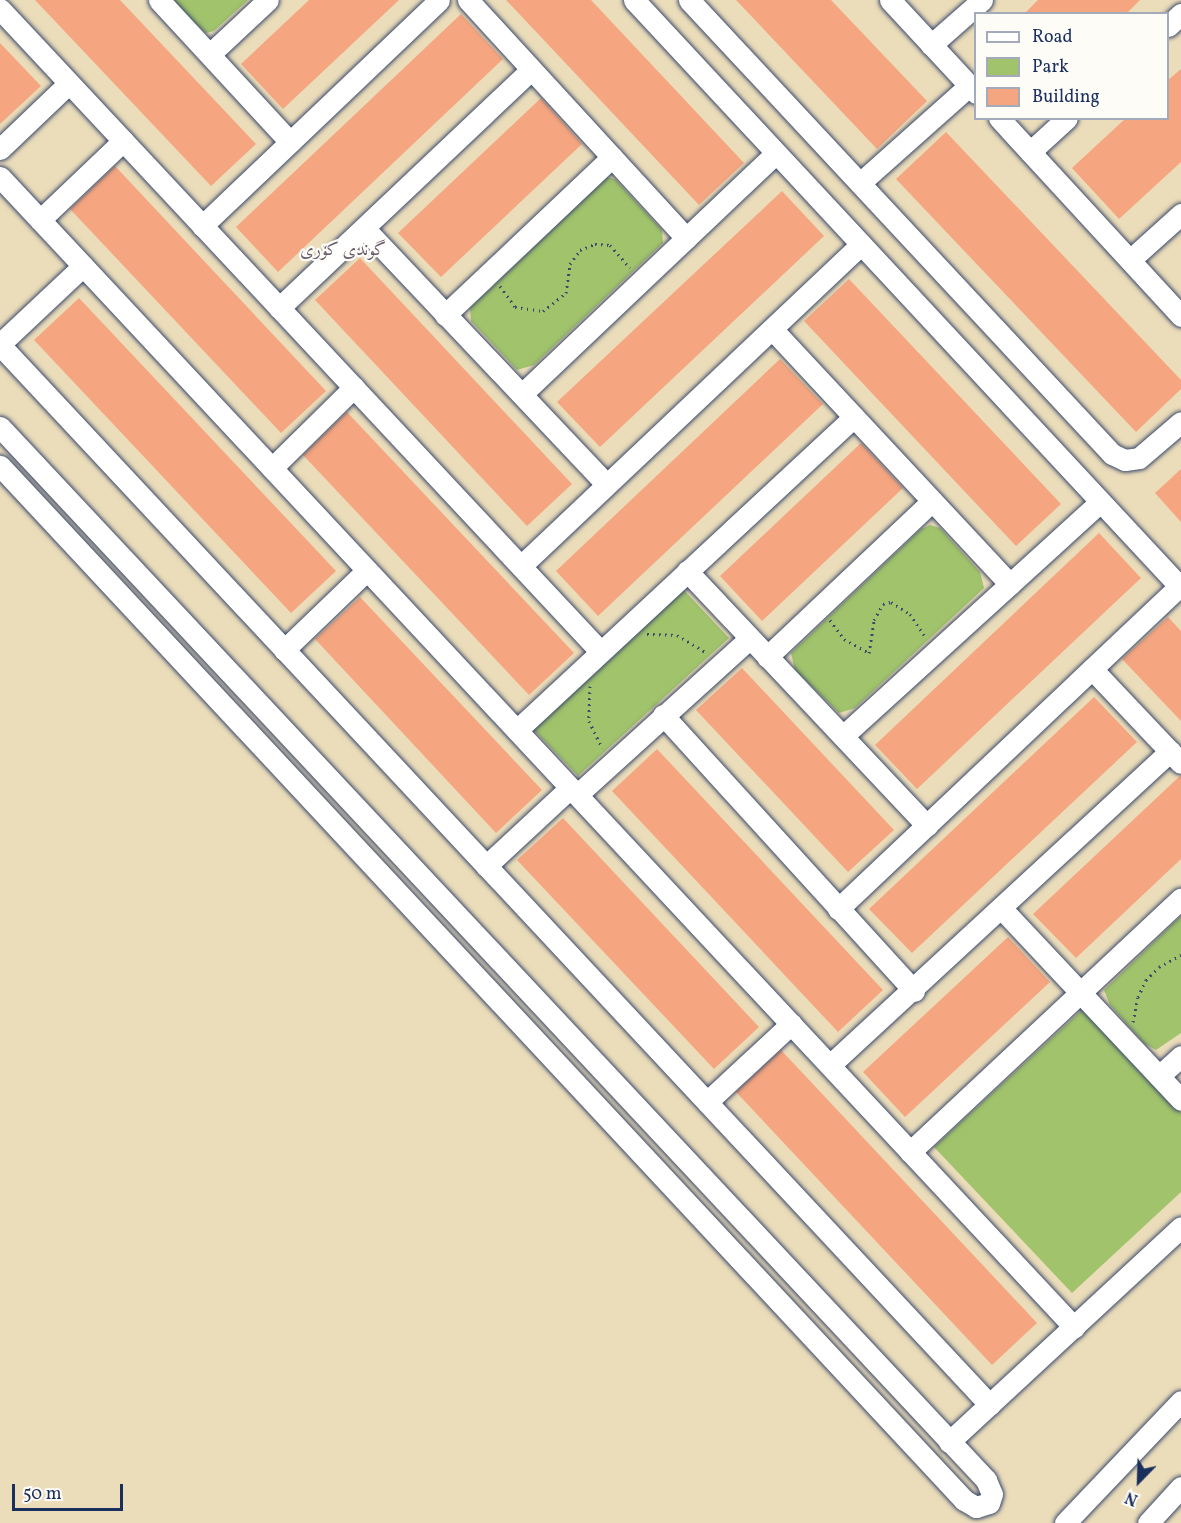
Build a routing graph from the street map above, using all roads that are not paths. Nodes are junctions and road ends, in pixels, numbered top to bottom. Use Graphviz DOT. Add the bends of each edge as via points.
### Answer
graph roads {
  1 [pos="159,0"];
  2 [pos="268,0"];
  3 [pos="440,0"];
  4 [pos="468,0"];
  5 [pos="634,0"];
  6 [pos="688,0"];
  7 [pos="890,0"];
  8 [pos="982,0"];
  9 [pos="0,9"];
  10 [pos="1181,14"];
  11 [pos="1169,24"];
  12 [pos="931,45"];
  13 [pos="210,54"];
  14 [pos="531,70"];
  15 [pos="69,83"];
  16 [pos="972,90"];
  17 [pos="1001,120"];
  18 [pos="1065,120"];
  19 [pos="123,141"];
  20 [pos="290,142"];
  21 [pos="0,149"];
  22 [pos="1030,152"];
  23 [pos="777,153"];
  24 [pos="612,158"];
  25 [pos="0,177"];
  26 [pos="860,183"];
  27 [pos="1181,214"];
  28 [pos="40,220"];
  29 [pos="202,226"];
  30 [pos="365,229"];
  31 [pos="686,238"];
  32 [pos="861,245"];
  33 [pos="1130,260"];
  34 [pos="83,266"];
  35 [pos="279,308"];
  36 [pos="445,315"];
  37 [pos="1181,316"];
  38 [pos="772,329"];
  39 [pos="0,345"];
  40 [pos="354,387"];
  41 [pos="522,394"];
  42 [pos="854,417"];
  43 [pos="1181,422"];
  44 [pos="0,427"];
  45 [pos="0,466"];
  46 [pos="272,468"];
  47 [pos="606,484"];
  48 [pos="932,501"];
  49 [pos="1100,502"];
  50 [pos="521,566"];
  51 [pos="367,570"];
  52 [pos="687,571"];
  53 [pos="1010,584"];
  54 [pos="1180,587"];
  55 [pos="150,589"];
  56 [pos="131,606"];
  57 [pos="750,638"];
  58 [pos="284,650"];
  59 [pos="599,650"];
  60 [pos="768,657"];
  61 [pos="1092,669"];
  62 [pos="663,715"];
  63 [pos="517,730"];
  64 [pos="843,736"];
  65 [pos="1175,757"];
  66 [pos="574,791"];
  67 [pos="927,826"];
  68 [pos="486,866"];
  69 [pos="1181,898"];
  70 [pos="1000,908"];
  71 [pos="838,909"];
  72 [pos="914,991"];
  73 [pos="1080,993"];
  74 [pos="791,1024"];
  75 [pos="1181,1056"];
  76 [pos="830,1065"];
  77 [pos="1159,1076"];
  78 [pos="1181,1100"];
  79 [pos="707,1102"];
  80 [pos="910,1152"];
  81 [pos="1181,1227"];
  82 [pos="1074,1327"];
  83 [pos="1181,1401"];
  84 [pos="990,1405"];
  85 [pos="949,1442"];
  86 [pos="1181,1487"];
  87 [pos="1065,1523"];
  88 [pos="1148,1523"];
  1 -- 13 [label="street"];
  2 -- 13 [label="street"];
  3 -- 20 [label="street"];
  4 -- 14 [label="street"];
  5 -- 23 [label="street"];
  6 -- 26 [label="street"];
  7 -- 12 [label="street"];
  8 -- 12 [label="street"];
  9 -- 15 [label="street"];
  10 -- 11 [label="street"];
  12 -- 16 [label="street"];
  13 -- 20 [label="street"];
  14 -- 24 [label="street"];
  14 -- 30 [label="street"];
  15 -- 19 [label="street"];
  15 -- 21 [label="street"];
  16 -- 26 [label="street"];
  17 -- 22 [label="street"];
  18 -- 22 [label="street"];
  19 -- 28 [label="street"];
  19 -- 29 [label="street"];
  20 -- 29 [label="street"];
  22 -- 33 [label="street"];
  23 -- 31 [label="street"];
  23 -- 32 [label="street"];
  24 -- 31 [label="street"];
  24 -- 36 [label="street"];
  25 -- 28 [label="street"];
  26 -- 43 [label="street" via="1112,454 1125,460 1139,458"];
  27 -- 33 [label="street"];
  28 -- 34 [label="street"];
  29 -- 35 [label="street"];
  30 -- 35 [label="street"];
  30 -- 36 [label="street"];
  31 -- 41 [label="street"];
  32 -- 38 [label="street"];
  32 -- 49 [label="street"];
  33 -- 37 [label="street"];
  34 -- 39 [label="street"];
  34 -- 46 [label="street"];
  35 -- 40 [label="street"];
  36 -- 41 [label="street"];
  38 -- 42 [label="street"];
  38 -- 47 [label="street"];
  39 -- 58 [label="street"];
  40 -- 46 [label="street"];
  40 -- 50 [label="street"];
  41 -- 47 [label="street"];
  42 -- 48 [label="street"];
  42 -- 52 [label="street"];
  44 -- 55 [label="street"];
  45 -- 56 [label="street"];
  46 -- 51 [label="street"];
  47 -- 50 [label="street"];
  48 -- 53 [label="street"];
  48 -- 60 [label="street"];
  49 -- 53 [label="street"];
  49 -- 54 [label="street"];
  50 -- 59 [label="street"];
  51 -- 58 [label="street"];
  51 -- 63 [label="street"];
  52 -- 57 [label="street"];
  52 -- 59 [label="street"];
  53 -- 64 [label="street"];
  54 -- 61 [label="street"];
  55 -- 56 [label="street"];
  55 -- 85 [label="street"];
  56 -- 85 [label="street" via="964,1500 976,1507 989,1503 989,1484"];
  57 -- 60 [label="street"];
  57 -- 62 [label="street"];
  58 -- 68 [label="street"];
  59 -- 63 [label="street"];
  60 -- 64 [label="street"];
  61 -- 65 [label="street"];
  61 -- 67 [label="street"];
  62 -- 66 [label="street"];
  62 -- 71 [label="street"];
  63 -- 66 [label="street"];
  64 -- 67 [label="street"];
  65 -- 70 [label="street"];
  66 -- 68 [label="street"];
  66 -- 74 [label="street"];
  67 -- 71 [label="street"];
  68 -- 79 [label="street"];
  69 -- 73 [label="street"];
  70 -- 72 [label="street"];
  70 -- 73 [label="street"];
  71 -- 72 [label="street"];
  72 -- 76 [label="street"];
  73 -- 77 [label="street"];
  73 -- 80 [label="street"];
  74 -- 76 [label="street"];
  74 -- 79 [label="street"];
  75 -- 77 [label="street"];
  76 -- 80 [label="street"];
  77 -- 78 [label="street"];
  79 -- 84 [label="street"];
  80 -- 82 [label="street"];
  81 -- 82 [label="street"];
  82 -- 84 [label="street"];
  83 -- 87 [label="street"];
  84 -- 85 [label="street"];
  86 -- 88 [label="street"];
}
